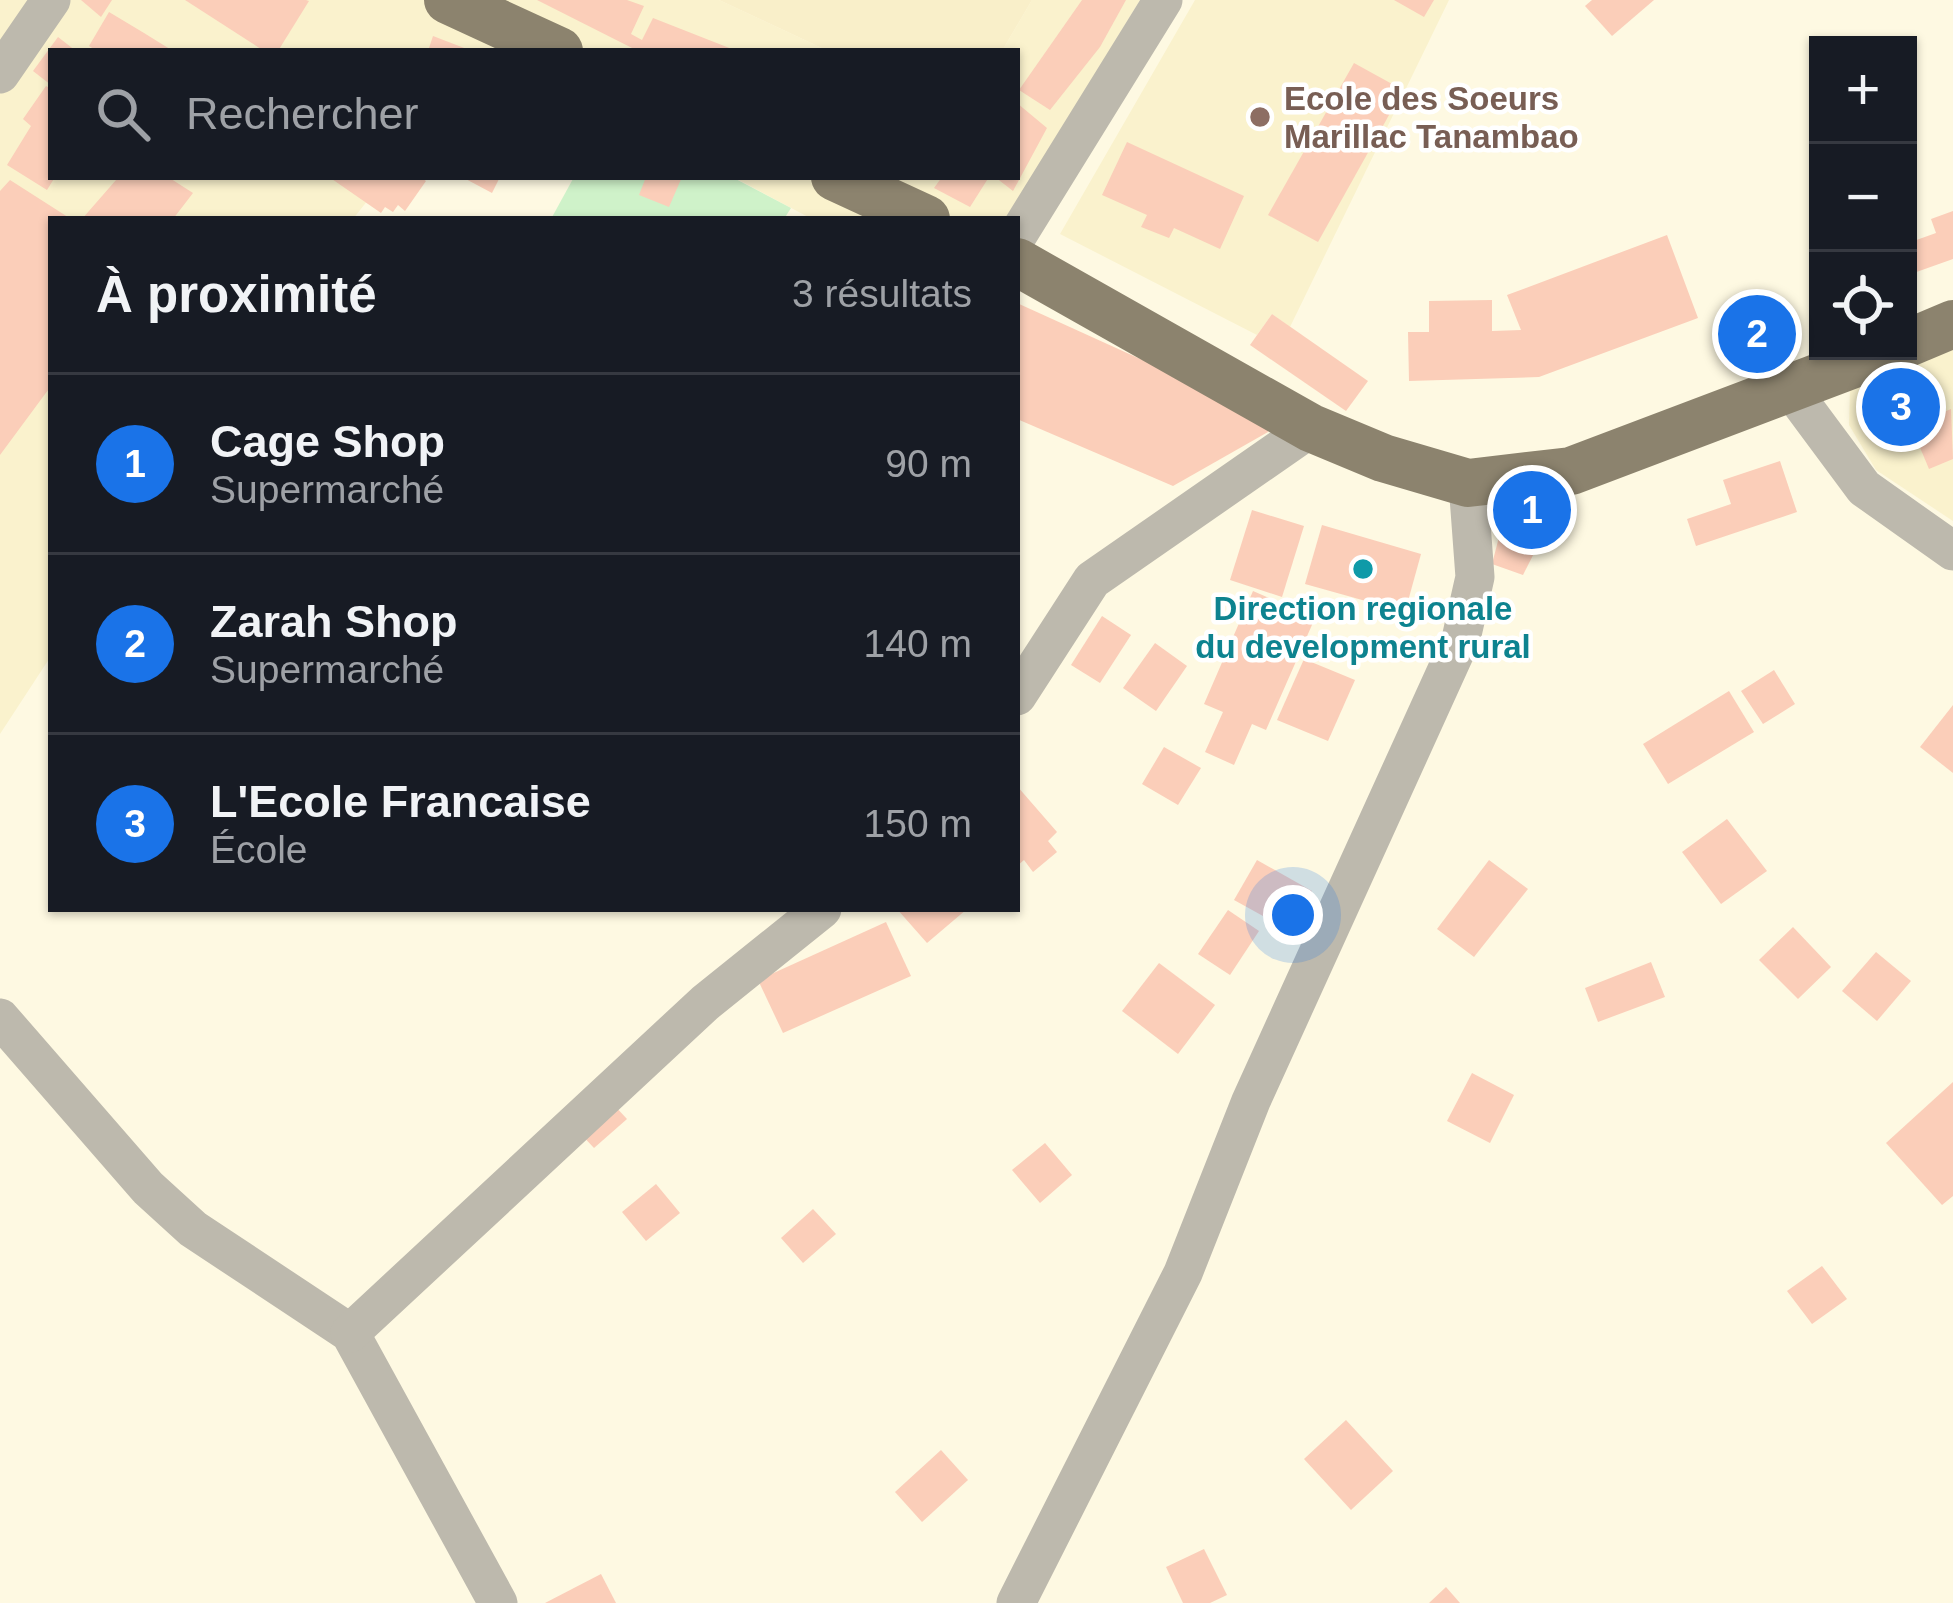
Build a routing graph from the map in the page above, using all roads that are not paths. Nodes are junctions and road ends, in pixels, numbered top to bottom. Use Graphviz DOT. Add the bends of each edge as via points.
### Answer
graph roads {
  1 [pos="51,0"];
  2 [pos="448,0"];
  3 [pos="1163,0"];
  4 [pos="553,48"];
  5 [pos="0,74"];
  6 [pos="842,180"];
  7 [pos="920,216"];
  8 [pos="1020,231"];
  9 [pos="1020,264"];
  10 [pos="1953,324"];
  11 [pos="1917,339"];
  12 [pos="1866,360"];
  13 [pos="1792,391"];
  14 [pos="1311,428"];
  15 [pos="1468,483"];
  16 [pos="1953,551"];
  17 [pos="1020,691"];
  18 [pos="818,912"];
  19 [pos="6,1043"];
  20 [pos="350,1333"];
  21 [pos="498,1603"];
  22 [pos="1016,1603"];
  1 -- 5 [label="street"];
  2 -- 4 [label="main road"];
  3 -- 8 [label="street"];
  6 -- 7 [label="main road"];
  9 -- 14 [label="main road"];
  10 -- 11 [label="main road"];
  12 -- 13 [label="main road"];
  13 -- 15 [label="main road" via="1571,471"];
  13 -- 16 [label="street" via="1864,488"];
  14 -- 15 [label="main road"];
  14 -- 17 [label="street" via="1092,580"];
  15 -- 22 [label="street" via="1475,577 1462,639 1251,1101 1183,1273"];
  18 -- 20 [label="street" via="705,1003"];
  19 -- 20 [label="street" via="193,1228"];
  20 -- 21 [label="street"];
}
